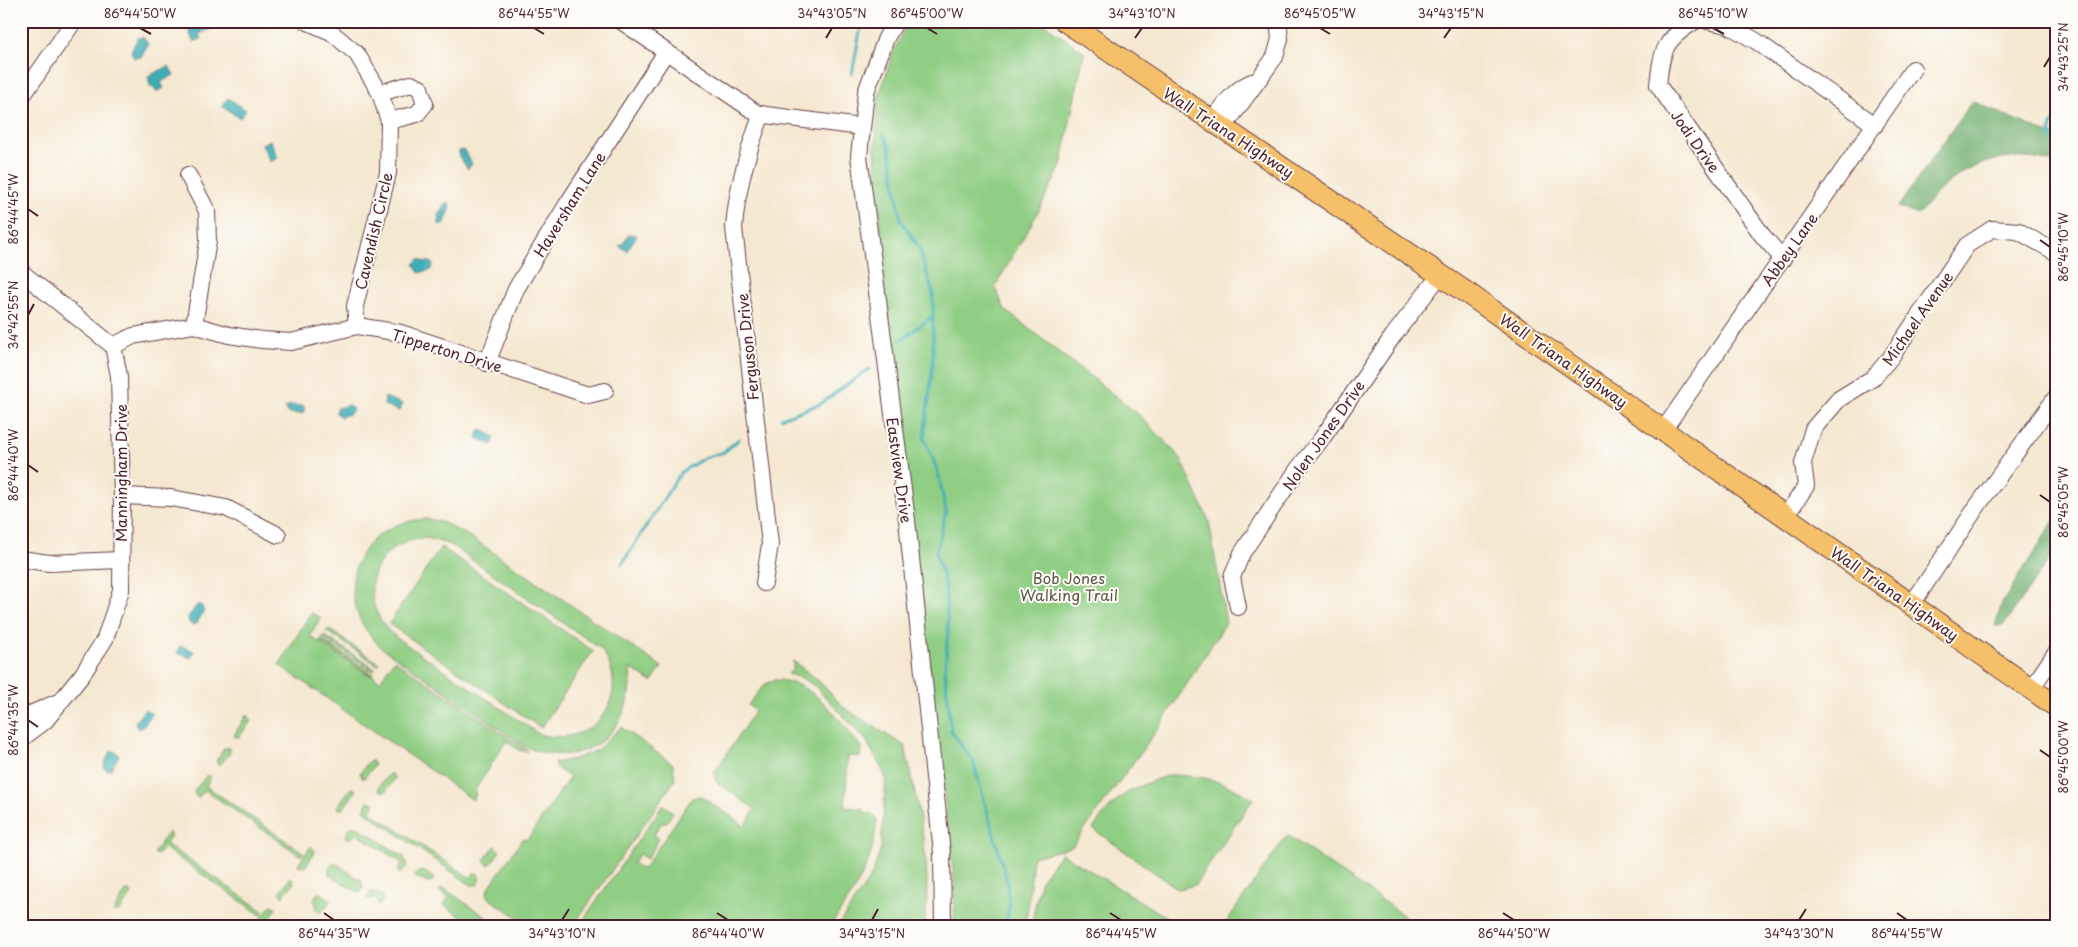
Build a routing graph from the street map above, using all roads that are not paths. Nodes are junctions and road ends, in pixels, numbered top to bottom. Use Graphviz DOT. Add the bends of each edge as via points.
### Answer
graph roads {
  1 [pos="74,21"];
  2 [pos="306,21"];
  3 [pos="621,21"];
  4 [pos="896,21"];
  5 [pos="1065,21"];
  6 [pos="1278,21"];
  7 [pos="1695,21"];
  8 [pos="1707,21"];
  9 [pos="666,52"];
  10 [pos="1913,69"];
  11 [pos="380,92"];
  12 [pos="21,98"];
  13 [pos="762,114"];
  14 [pos="389,121"];
  15 [pos="1218,124"];
  16 [pos="1875,125"];
  17 [pos="861,127"];
  18 [pos="188,175"];
  19 [pos="2057,253"];
  20 [pos="1783,259"];
  21 [pos="21,272"];
  22 [pos="1440,274"];
  23 [pos="194,325"];
  24 [pos="357,326"];
  25 [pos="113,346"];
  26 [pos="487,363"];
  27 [pos="605,391"];
  28 [pos="2057,396"];
  29 [pos="1664,429"];
  30 [pos="122,496"];
  31 [pos="1786,516"];
  32 [pos="278,535"];
  33 [pos="21,560"];
  34 [pos="120,560"];
  35 [pos="764,583"];
  36 [pos="1912,604"];
  37 [pos="1238,607"];
  38 [pos="2057,651"];
  39 [pos="2031,689"];
  40 [pos="60,701"];
  41 [pos="2057,707"];
  42 [pos="21,718"];
  43 [pos="21,738"];
  44 [pos="943,926"];
  1 -- 12 [label="street"];
  2 -- 11 [label="street, Cavendish Circle" via="330,32 356,54"];
  3 -- 9 [label="street"];
  4 -- 17 [label="street, Eastview Drive" via="886,38 866,92"];
  5 -- 15 [label="main road, Wall Triana Highway"];
  6 -- 15 [label="street" via="1280,39 1269,67 1259,79 1232,94"];
  7 -- 20 [label="street, Jodi Drive" via="1674,35 1661,59 1658,85 1762,235"];
  8 -- 16 [label="street" via="1728,25 1756,41"];
  9 -- 13 [label="street" via="732,98"];
  9 -- 26 [label="street, Haversham Lane" via="516,289"];
  10 -- 16 [label="street, Abbey Lane"];
  11 -- 14 [label="street, Cavendish Circle"];
  11 -- 14 [label="street" via="411,84 420,88 424,95 424,104 418,114"];
  13 -- 17 [label="street"];
  13 -- 35 [label="street, Ferguson Drive" via="746,155 736,197 734,228 770,544"];
  14 -- 24 [label="street, Cavendish Circle" via="388,173 355,306"];
  15 -- 22 [label="main road, Wall Triana Highway"];
  16 -- 20 [label="street, Abbey Lane"];
  17 -- 44 [label="street, Eastview Drive" via="859,156 907,520 938,806"];
  18 -- 23 [label="street" via="207,211 208,242"];
  19 -- 31 [label="street, Michael Avenue" via="2018,231 1992,229 1967,245 1891,357 1873,378 1839,399 1813,429 1803,463 1806,486"];
  20 -- 29 [label="street, Abbey Lane"];
  21 -- 25 [label="street"];
  22 -- 29 [label="main road, Wall Triana Highway"];
  22 -- 37 [label="street, Nolen Jones Drive" via="1298,469 1242,553 1232,576"];
  23 -- 24 [label="street, Tipperton Drive" via="229,335 291,342"];
  23 -- 25 [label="street, Tipperton Drive" via="133,336"];
  24 -- 26 [label="street, Tipperton Drive" via="401,334"];
  25 -- 30 [label="street, Manningham Drive" via="119,376"];
  26 -- 27 [label="street, Tipperton Drive" via="588,395"];
  28 -- 36 [label="street"];
  29 -- 31 [label="main road, Wall Triana Highway"];
  30 -- 32 [label="street" via="188,500 226,508"];
  30 -- 34 [label="street, Manningham Drive"];
  31 -- 36 [label="main road, Wall Triana Highway"];
  33 -- 34 [label="street" via="49,563"];
  34 -- 40 [label="street, Manningham Drive" via="121,590 105,639 82,675"];
  36 -- 39 [label="main road, Wall Triana Highway"];
  38 -- 39 [label="street"];
  39 -- 41 [label="main road, Wall Triana Highway"];
  40 -- 42 [label="street, Manningham Drive"];
  40 -- 43 [label="street, Manningham Drive" via="45,721"];
}
